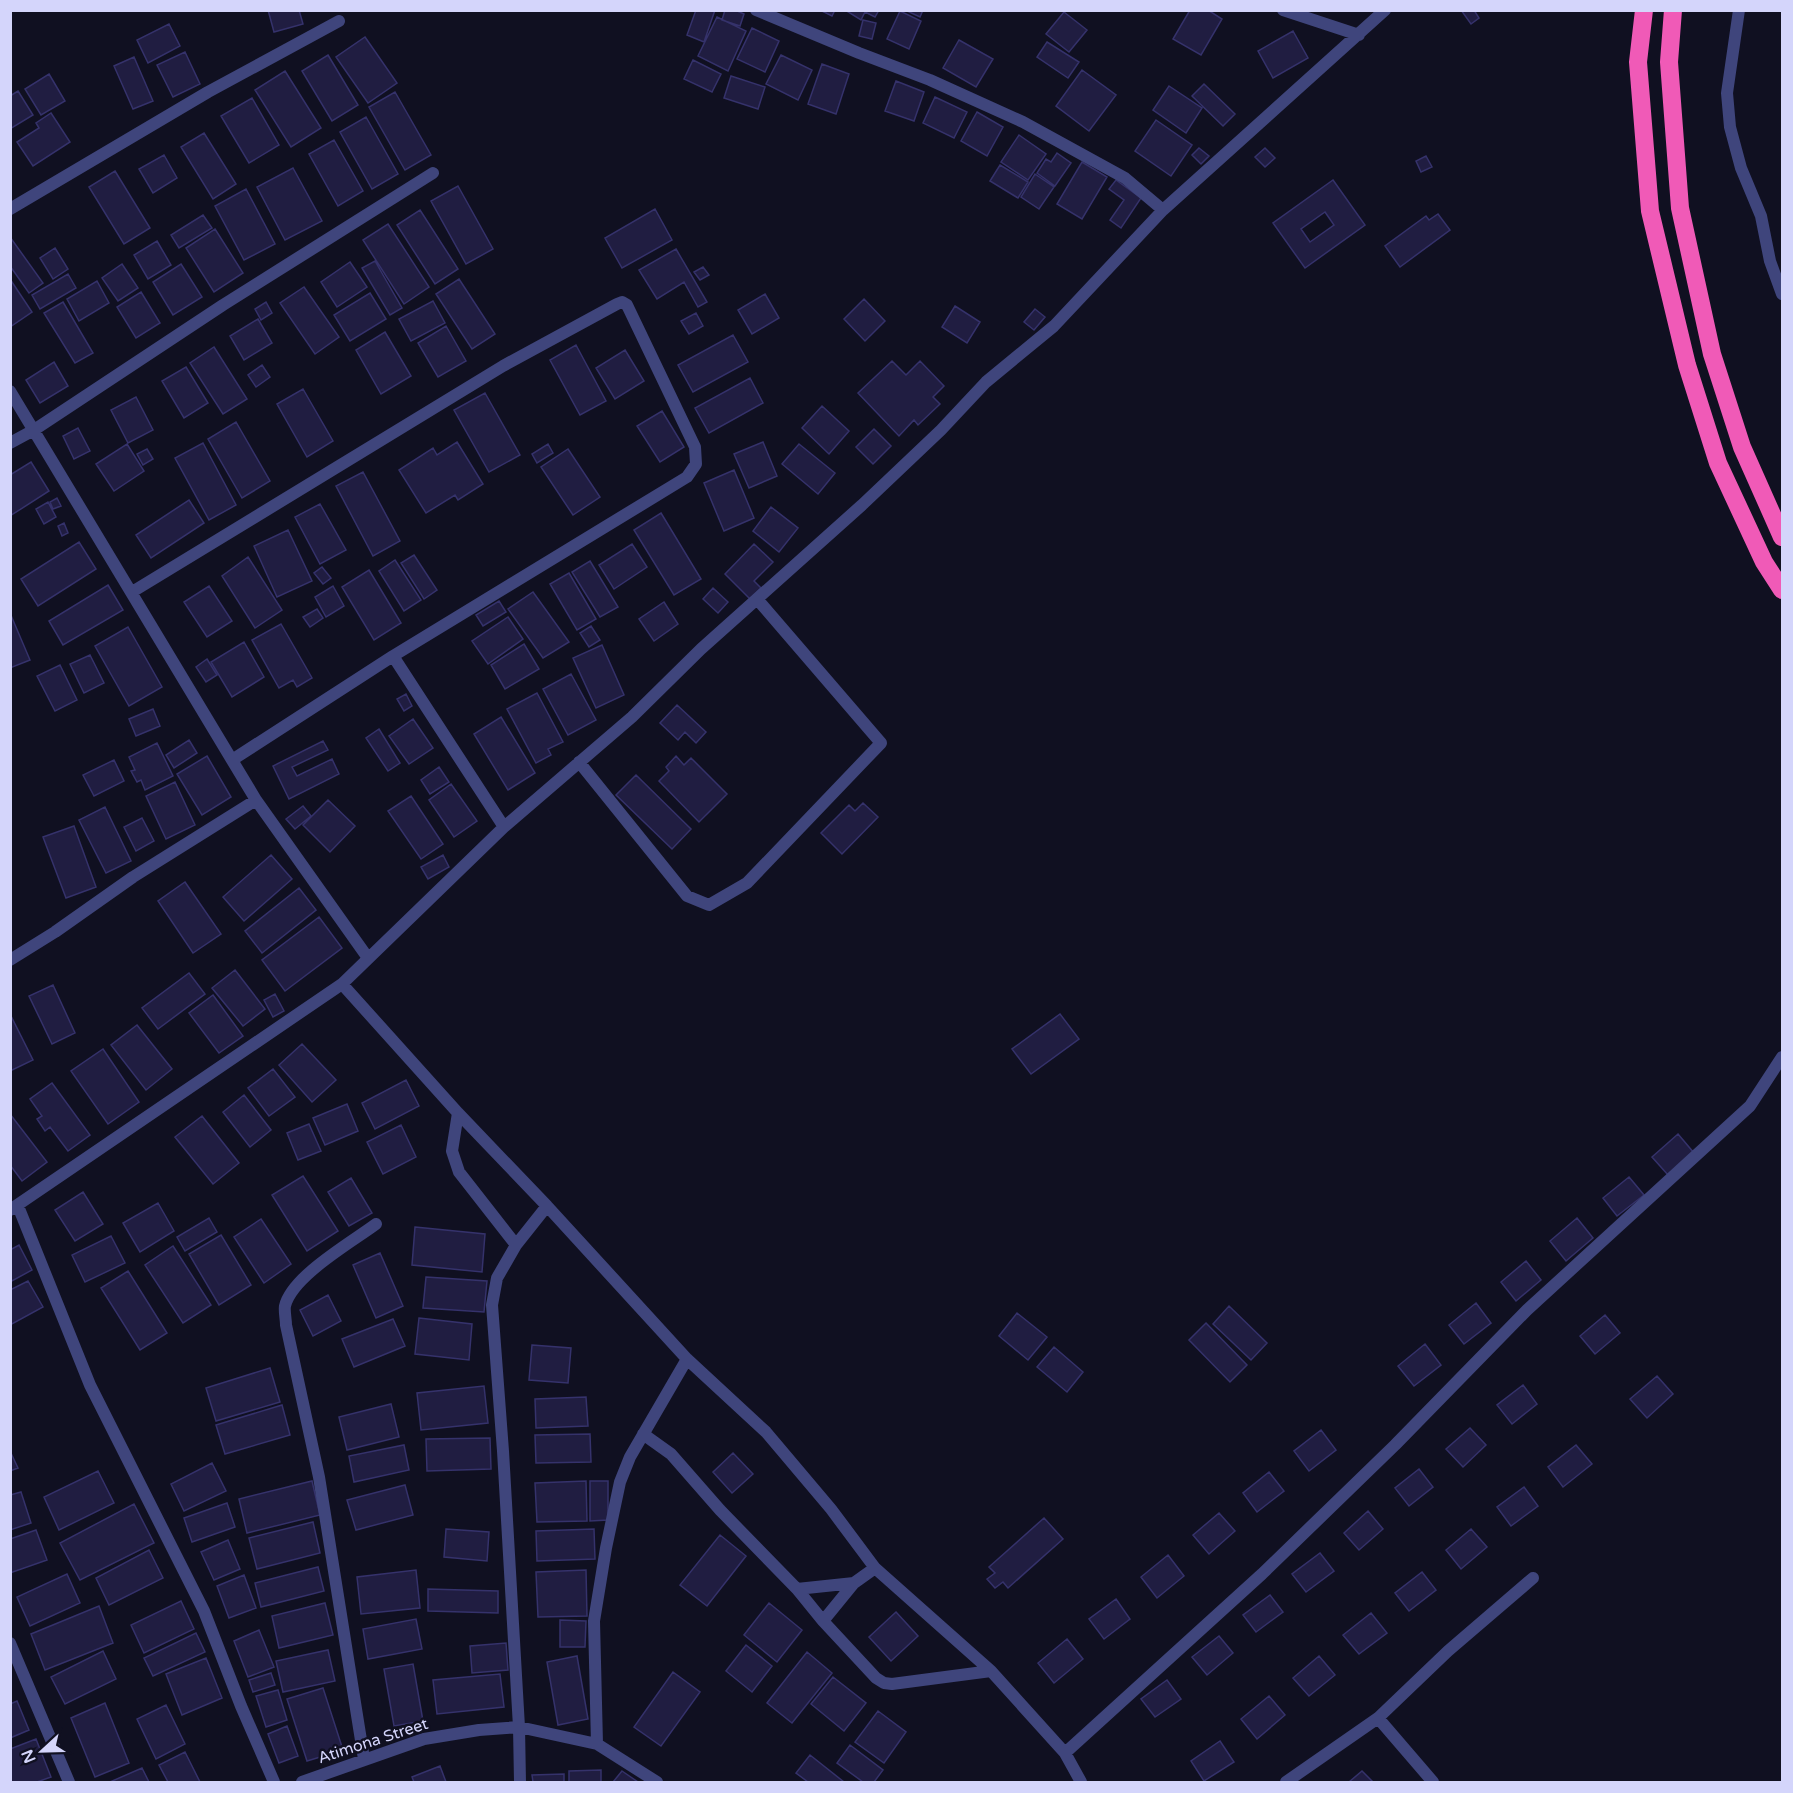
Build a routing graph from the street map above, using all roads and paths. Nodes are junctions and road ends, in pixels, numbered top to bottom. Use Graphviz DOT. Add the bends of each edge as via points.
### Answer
graph roads {
  1 [pos="756,10"];
  2 [pos="1283,10"];
  3 [pos="1385,10"];
  4 [pos="1644,10"];
  5 [pos="1673,10"];
  6 [pos="1739,10"];
  7 [pos="339,21"];
  8 [pos="1359,35"];
  9 [pos="433,173"];
  10 [pos="11,207"];
  11 [pos="1163,210"];
  12 [pos="1782,294"];
  13 [pos="10,391"];
  14 [pos="34,430"];
  15 [pos="10,443"];
  16 [pos="1782,537"];
  17 [pos="1782,590"];
  18 [pos="132,592"];
  19 [pos="757,599"];
  20 [pos="393,656"];
  21 [pos="232,760"];
  22 [pos="579,762"];
  23 [pos="256,800"];
  24 [pos="504,826"];
  25 [pos="368,958"];
  26 [pos="10,960"];
  27 [pos="342,984"];
  28 [pos="1782,1057"];
  29 [pos="458,1113"];
  30 [pos="547,1206"];
  31 [pos="14,1208"];
  32 [pos="376,1224"];
  33 [pos="516,1245"];
  34 [pos="687,1359"];
  35 [pos="643,1434"];
  36 [pos="875,1568"];
  37 [pos="1533,1578"];
  38 [pos="854,1583"];
  39 [pos="797,1589"];
  40 [pos="823,1621"];
  41 [pos="10,1643"];
  42 [pos="991,1671"];
  43 [pos="1378,1718"];
  44 [pos="519,1727"];
  45 [pos="597,1744"];
  46 [pos="1065,1753"];
  47 [pos="364,1759"];
  48 [pos="69,1782"];
  49 [pos="274,1782"];
  50 [pos="302,1782"];
  51 [pos="520,1782"];
  52 [pos="657,1782"];
  53 [pos="1080,1782"];
  54 [pos="1286,1782"];
  55 [pos="1433,1782"];
  1 -- 11 [label="street" via="1023,122 1125,178"];
  2 -- 8 [label="street"];
  3 -- 8 [label="street"];
  4 -- 17 [label="highway" via="1638,62 1650,211 1687,365 1718,463 1764,562"];
  5 -- 16 [label="highway" via="1669,62 1680,208 1712,354 1742,447"];
  6 -- 12 [label="street" via="1727,93 1730,127 1741,168 1761,216 1770,261"];
  7 -- 10 [label="street"];
  8 -- 11 [label="street"];
  9 -- 14 [label="street"];
  11 -- 19 [label="street" via="1054,326 986,382 878,490"];
  13 -- 14 [label="street"];
  14 -- 15 [label="street"];
  14 -- 18 [label="street"];
  18 -- 20 [label="street" via="503,366 617,304 627,305 695,447 696,464 687,477"];
  18 -- 21 [label="street"];
  19 -- 22 [label="street"];
  19 -- 22 [label="street" via="881,743 747,883 709,905 687,896"];
  20 -- 21 [label="street"];
  20 -- 24 [label="street"];
  21 -- 23 [label="street"];
  22 -- 24 [label="street"];
  23 -- 25 [label="street"];
  23 -- 26 [label="street"];
  24 -- 25 [label="street"];
  25 -- 27 [label="street"];
  27 -- 29 [label="street"];
  27 -- 31 [label="street"];
  28 -- 46 [label="street" via="1750,1106 1527,1310 1262,1574"];
  29 -- 30 [label="street"];
  29 -- 33 [label="street" via="452,1151 459,1172"];
  30 -- 33 [label="street"];
  30 -- 34 [label="street"];
  31 -- 49 [label="street" via="90,1384 204,1611"];
  32 -- 47 [label="street" via="342,1246 295,1286 285,1306 319,1477"];
  33 -- 44 [label="street" via="497,1278 492,1305"];
  34 -- 35 [label="street"];
  34 -- 36 [label="street" via="766,1432"];
  35 -- 39 [label="street" via="671,1454"];
  35 -- 45 [label="street" via="620,1482 594,1621"];
  36 -- 38 [label="street"];
  36 -- 42 [label="street"];
  37 -- 43 [label="street"];
  38 -- 39 [label="street"];
  38 -- 40 [label="street"];
  39 -- 40 [label="street"];
  40 -- 42 [label="street" via="884,1683"];
  41 -- 48 [label="street"];
  42 -- 46 [label="street"];
  43 -- 54 [label="street"];
  43 -- 55 [label="street"];
  44 -- 45 [label="street, Atimona Street"];
  44 -- 47 [label="street, Atimona Street" via="424,1739"];
  44 -- 51 [label="street"];
  45 -- 52 [label="street, Atimona Street"];
  46 -- 53 [label="street"];
  47 -- 50 [label="street, Atimona Street"];
}
